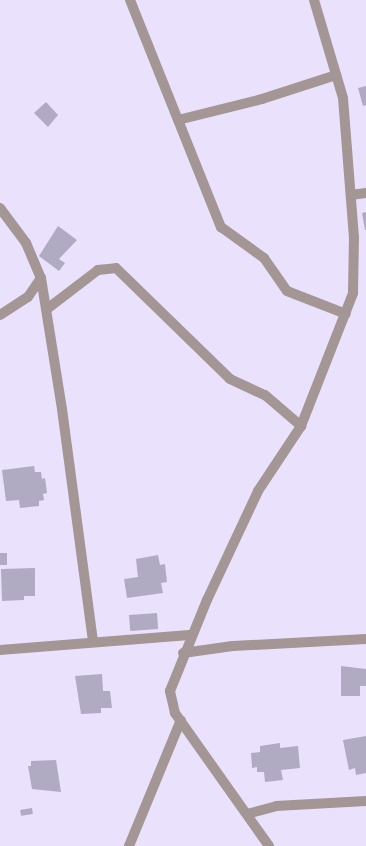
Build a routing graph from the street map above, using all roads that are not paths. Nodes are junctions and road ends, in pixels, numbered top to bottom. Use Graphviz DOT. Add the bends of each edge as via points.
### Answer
graph roads {
  1 [pos="130,0"];
  2 [pos="314,0"];
  3 [pos="336,74"];
  4 [pos="178,120"];
  5 [pos="366,193"];
  6 [pos="351,195"];
  7 [pos="0,208"];
  8 [pos="41,278"];
  9 [pos="47,309"];
  10 [pos="346,314"];
  11 [pos="0,315"];
  12 [pos="301,426"];
  13 [pos="192,635"];
  14 [pos="366,640"];
  15 [pos="93,642"];
  16 [pos="0,650"];
  17 [pos="184,653"];
  18 [pos="181,720"];
  19 [pos="366,801"];
  20 [pos="247,814"];
  21 [pos="129,846"];
  22 [pos="269,846"];
  1 -- 4 [label="street"];
  2 -- 3 [label="street"];
  3 -- 4 [label="street" via="262,99"];
  3 -- 6 [label="street" via="342,98"];
  4 -- 10 [label="street" via="221,227 264,258 286,291"];
  5 -- 6 [label="street"];
  6 -- 10 [label="street" via="355,269"];
  7 -- 8 [label="street" via="26,243"];
  8 -- 9 [label="street"];
  8 -- 11 [label="street" via="28,297"];
  9 -- 12 [label="street" via="98,270 116,268 230,379 265,395"];
  9 -- 15 [label="street"];
  10 -- 12 [label="street"];
  12 -- 13 [label="street" via="270,469"];
  13 -- 15 [label="street"];
  13 -- 17 [label="street"];
  14 -- 17 [label="street" via="233,646"];
  15 -- 16 [label="street"];
  17 -- 18 [label="street" via="170,691 170,702"];
  18 -- 20 [label="street"];
  18 -- 21 [label="street"];
  19 -- 20 [label="street" via="276,806"];
  20 -- 22 [label="street"];
}
